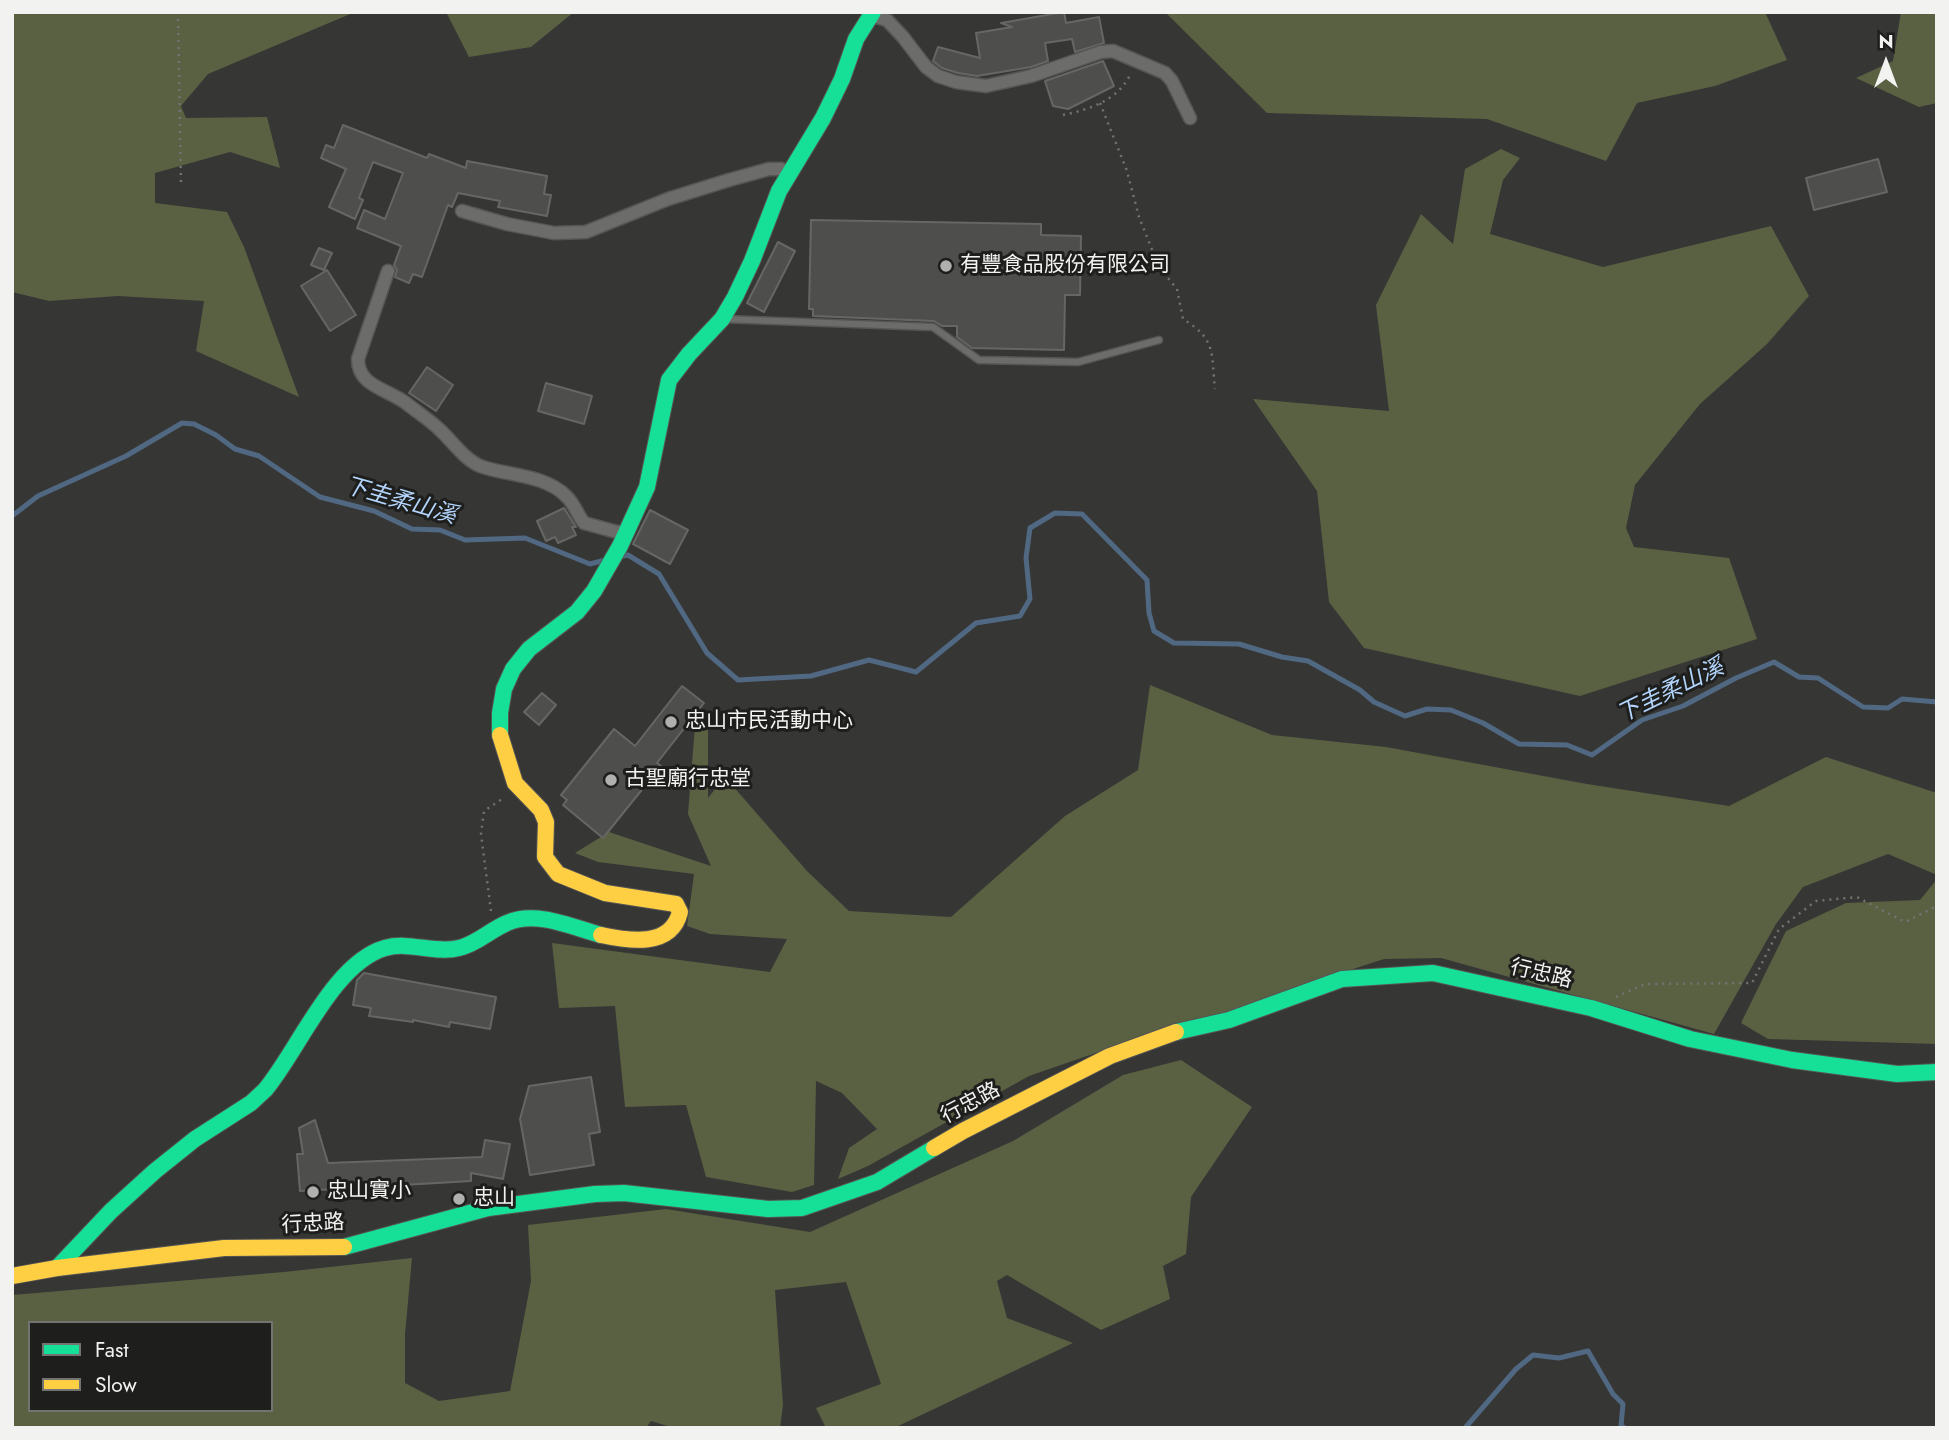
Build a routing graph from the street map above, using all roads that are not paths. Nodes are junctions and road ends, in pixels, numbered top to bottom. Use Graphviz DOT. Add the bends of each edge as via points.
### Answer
graph roads {
  1 [pos="872,14"];
  2 [pos="1190,118"];
  3 [pos="790,174"];
  4 [pos="462,211"];
  5 [pos="388,271"];
  6 [pos="722,319"];
  7 [pos="1159,340"];
  8 [pos="624,539"];
  9 [pos="1937,1072"];
  10 [pos="57,1268"];
  11 [pos="12,1276"];
  1 -- 2 [label="street" via="887,20 926,67 956,82 986,86 1113,51 1165,73"];
  1 -- 3 [label="street" via="856,39 832,100"];
  3 -- 4 [label="street" via="769,169 729,180 586,232 554,233"];
  3 -- 6 [label="street"];
  5 -- 8 [label="street" via="358,359 358,371 365,381 391,392 479,466 545,483 564,493 584,523 617,532"];
  6 -- 7 [label="lane" via="933,327 979,360 1078,362"];
  6 -- 8 [label="street" via="668,380 647,487"];
  8 -- 10 [label="street" via="577,612 529,649 513,668 504,689 500,738 514,783 541,810 546,822 545,857 558,874 605,893 676,904 680,912 675,926 663,936 645,940 530,918 511,919 456,949 384,948 368,956 330,994 256,1100 198,1136 153,1172"];
  9 -- 10 [label="street, 行忠路" via="1897,1074 1792,1060 1690,1039 1591,1008 1433,972 1342,979 1110,1056 963,1131 877,1182 802,1208 595,1194 488,1208 339,1248 224,1248"];
  10 -- 11 [label="street, 行忠路"];
}
